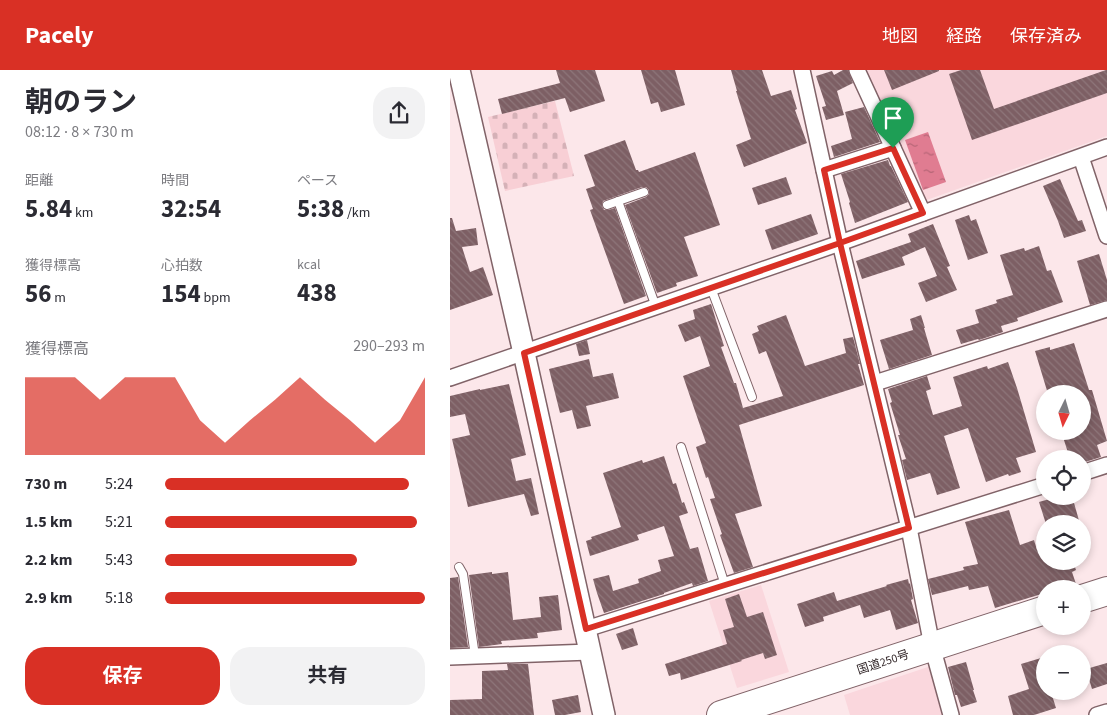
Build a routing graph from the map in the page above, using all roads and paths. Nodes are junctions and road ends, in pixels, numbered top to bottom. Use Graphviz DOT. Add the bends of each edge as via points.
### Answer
graph roads {
  1 [pos="459,70"];
  2 [pos="802,70"];
  3 [pos="857,70"];
  4 [pos="450,73"];
  5 [pos="1107,147"];
  6 [pos="893,148"];
  7 [pos="1081,157"];
  8 [pos="824,170"];
  9 [pos="644,192"];
  10 [pos="618,201"];
  11 [pos="607,205"];
  12 [pos="923,213"];
  13 [pos="1107,236"];
  14 [pos="840,243"];
  15 [pos="711,288"];
  16 [pos="656,307"];
  17 [pos="1107,309"];
  18 [pos="524,353"];
  19 [pos="450,378"];
  20 [pos="875,383"];
  21 [pos="752,397"];
  22 [pos="681,447"];
  23 [pos="1107,466"];
  24 [pos="1091,470"];
  25 [pos="1036,488"];
  26 [pos="909,528"];
  27 [pos="459,566"];
  28 [pos="725,585"];
  29 [pos="1107,591"];
  30 [pos="1091,596"];
  31 [pos="1036,613"];
  32 [pos="586,629"];
  33 [pos="932,646"];
  34 [pos="590,652"];
  35 [pos="475,656"];
  36 [pos="450,657"];
  37 [pos="1107,712"];
  38 [pos="604,715"];
  39 [pos="721,715"];
  40 [pos="951,715"];
  41 [pos="1097,715"];
  1 -- 4 [label="street"];
  1 -- 18 [label="street"];
  2 -- 8 [label="street"];
  3 -- 6 [label="street"];
  5 -- 7 [label="street"];
  6 -- 8 [label="street"];
  6 -- 12 [label="street"];
  7 -- 12 [label="street"];
  7 -- 13 [label="street"];
  8 -- 14 [label="street"];
  9 -- 10 [label="lane"];
  10 -- 11 [label="lane"];
  10 -- 16 [label="lane"];
  12 -- 14 [label="street"];
  14 -- 15 [label="street"];
  14 -- 20 [label="street"];
  15 -- 16 [label="street"];
  15 -- 21 [label="lane"];
  16 -- 18 [label="street"];
  17 -- 20 [label="street"];
  18 -- 19 [label="street"];
  18 -- 32 [label="street"];
  20 -- 26 [label="street"];
  22 -- 28 [label="lane"];
  23 -- 24 [label="street"];
  25 -- 26 [label="street"];
  26 -- 28 [label="street"];
  26 -- 33 [label="street"];
  27 -- 35 [label="lane"];
  28 -- 32 [label="street"];
  29 -- 30 [label="highway"];
  31 -- 33 [label="highway, 国道250号"];
  32 -- 34 [label="street"];
  33 -- 39 [label="highway, 国道250号"];
  33 -- 40 [label="street"];
  34 -- 35 [label="street"];
  34 -- 38 [label="street"];
  35 -- 36 [label="street"];
  37 -- 41 [label="street"];
}
